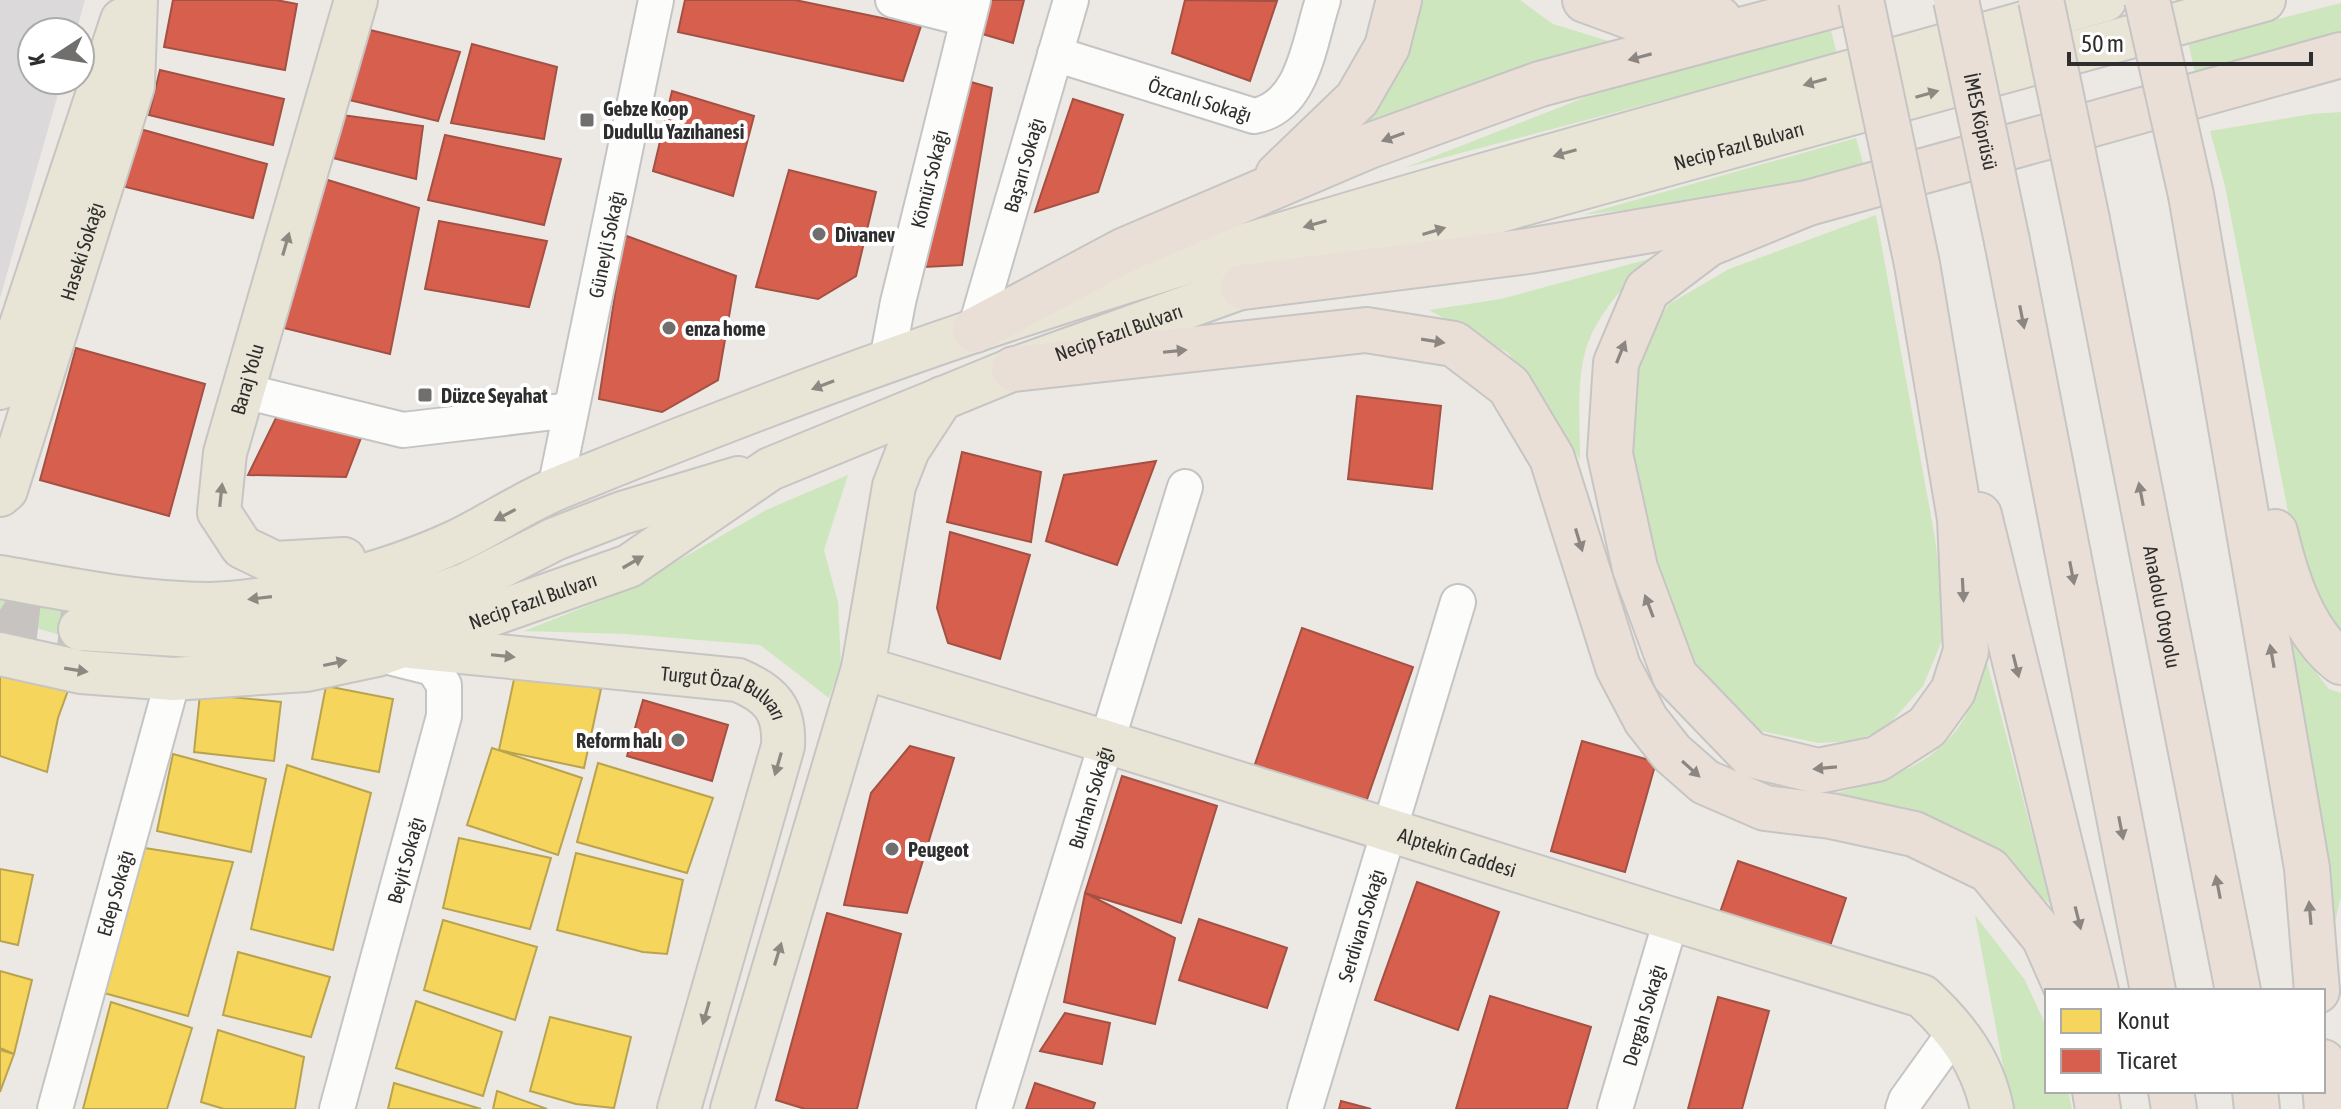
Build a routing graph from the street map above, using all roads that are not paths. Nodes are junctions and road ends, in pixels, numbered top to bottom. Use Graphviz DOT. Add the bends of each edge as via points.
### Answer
graph roads {
  1 [pos="128,0"];
  2 [pos="136,0"];
  3 [pos="356,0"];
  4 [pos="656,0"];
  5 [pos="893,0"];
  6 [pos="1071,0"];
  7 [pos="1323,0"];
  8 [pos="1399,0"];
  9 [pos="1585,0"];
  10 [pos="1853,0"];
  11 [pos="1861,0"];
  12 [pos="1956,0"];
  13 [pos="2041,0"];
  14 [pos="2105,0"];
  15 [pos="2147,0"];
  16 [pos="2264,0"];
  17 [pos="970,9"];
  18 [pos="1797,15"];
  19 [pos="1055,54"];
  20 [pos="2341,55"];
  21 [pos="2341,85"];
  22 [pos="2189,97"];
  23 [pos="2191,195"];
  24 [pos="1808,203"];
  25 [pos="1125,250"];
  26 [pos="1917,264"];
  27 [pos="1243,287"];
  28 [pos="975,330"];
  29 [pos="887,360"];
  30 [pos="1014,369"];
  31 [pos="0,388"];
  32 [pos="244,391"];
  33 [pos="942,398"];
  34 [pos="571,410"];
  35 [pos="770,469"];
  36 [pos="1185,487"];
  37 [pos="555,489"];
  38 [pos="0,495"];
  39 [pos="452,543"];
  40 [pos="0,577"];
  41 [pos="1458,602"];
  42 [pos="80,629"];
  43 [pos="387,650"];
  44 [pos="0,654"];
  45 [pos="2341,662"];
  46 [pos="863,668"];
  47 [pos="173,679"];
  48 [pos="1105,740"];
  49 [pos="1387,832"];
  50 [pos="1671,920"];
  51 [pos="2067,989"];
  52 [pos="2096,989"];
  53 [pos="2153,989"];
  54 [pos="2238,989"];
  55 [pos="2317,989"];
  56 [pos="1957,1029"];
  57 [pos="2325,1086"];
  58 [pos="55,1109"];
  59 [pos="337,1109"];
  60 [pos="679,1109"];
  61 [pos="732,1109"];
  62 [pos="994,1109"];
  63 [pos="1305,1109"];
  64 [pos="1615,1109"];
  65 [pos="1903,1109"];
  66 [pos="1992,1109"];
  67 [pos="2327,1109"];
  1 -- 31 [label="main road"];
  2 -- 38 [label="main road, Haseki Sokağı" via="133,86 6,490"];
  32 -- 3 [label="main road, Baraj Yolu, one-way"];
  4 -- 34 [label="street, Güneyli Sokağı"];
  5 -- 17 [label="street"];
  6 -- 19 [label="street, Başarı Sokağı"];
  7 -- 19 [label="street, Özcanlı Sokağı" via="1295,88 1271,113 1254,116"];
  8 -- 25 [label="highway" via="1387,47 1357,99 1278,175"];
  9 -- 18 [label="highway" via="1637,19"];
  10 -- 18 [label="highway"];
  11 -- 26 [label="highway, bridge"];
  12 -- 53 [label="highway, İMES Köprüsü, one-way, bridge"];
  54 -- 13 [label="highway, Anadolu Otoyolu, one-way, bridge"];
  14 -- 28 [label="main road, Necip Fazıl Bulvarı, one-way" via="1231,248"];
  15 -- 23 [label="highway, bridge"];
  27 -- 16 [label="main road, Necip Fazıl Bulvarı, one-way"];
  17 -- 29 [label="street, Kömür Sokağı"];
  18 -- 25 [label="highway, one-way" via="1540,84 1369,146"];
  19 -- 28 [label="street, Başarı Sokağı"];
  20 -- 22 [label="highway"];
  21 -- 22 [label="highway" via="2316,80"];
  22 -- 24 [label="highway"];
  23 -- 45 [label="highway" via="2286,579 2324,649"];
  55 -- 23 [label="highway, one-way" via="2307,868"];
  26 -- 24 [label="highway, one-way" via="1960,519 1966,651 1953,691 1927,727 1877,759 1818,771 1751,755 1675,676 1635,568 1610,454 1616,363 1647,290 1708,244"];
  24 -- 27 [label="highway" via="1528,251"];
  25 -- 28 [label="highway"];
  26 -- 52 [label="highway, one-way"];
  27 -- 30 [label="main road, Necip Fazıl Bulvarı"];
  28 -- 29 [label="main road, Necip Fazıl Bulvarı"];
  29 -- 37 [label="main road, Necip Fazıl Bulvarı, one-way"];
  30 -- 33 [label="main road, Necip Fazıl Bulvarı"];
  30 -- 51 [label="highway, one-way" via="1366,330 1454,344 1509,386 1552,458 1618,667 1646,720 1672,753 1705,782 1765,808 1914,834 1989,870 2044,937"];
  32 -- 34 [label="street" via="403,430"];
  39 -- 32 [label="main road, Baraj Yolu, one-way" via="348,559 275,563 242,547 219,512 225,453"];
  33 -- 35 [label="main road, Necip Fazıl Bulvarı"];
  33 -- 46 [label="main road" via="908,450 894,486"];
  34 -- 37 [label="street, Güneyli Sokağı"];
  35 -- 42 [label="main road" via="622,513 555,539 467,584 399,608 318,628 242,639"];
  43 -- 35 [label="main road, Necip Fazıl Bulvarı, one-way" via="629,566"];
  36 -- 48 [label="street, Burhan Sokağı"];
  37 -- 39 [label="main road, Necip Fazıl Bulvarı, one-way"];
  39 -- 40 [label="main road, Necip Fazıl Bulvarı, one-way" via="359,575 275,596 210,604 97,595"];
  41 -- 49 [label="street, Serdivan Sokağı"];
  47 -- 43 [label="main road, Necip Fazıl Bulvarı, one-way" via="306,670"];
  43 -- 59 [label="street, Beyit Sokağı" via="433,668 444,685 444,716"];
  43 -- 60 [label="main road, Turgut Özal Bulvarı, one-way" via="738,680 770,697 780,710 783,746"];
  44 -- 47 [label="main road, Necip Fazıl Bulvarı, one-way" via="81,672"];
  46 -- 48 [label="main road, Alptekin Caddesi"];
  61 -- 46 [label="main road, one-way"];
  47 -- 58 [label="street, Edep Sokağı"];
  48 -- 49 [label="main road, Alptekin Caddesi"];
  48 -- 62 [label="street, Burhan Sokağı"];
  49 -- 50 [label="main road, Alptekin Caddesi"];
  49 -- 63 [label="street, Serdivan Sokağı"];
  50 -- 56 [label="main road, Alptekin Caddesi" via="1922,996"];
  50 -- 64 [label="street, Dergah Sokağı"];
  56 -- 65 [label="street"];
  56 -- 66 [label="main road, Alptekin Caddesi" via="1986,1081"];
  57 -- 67 [label="highway"];
}
